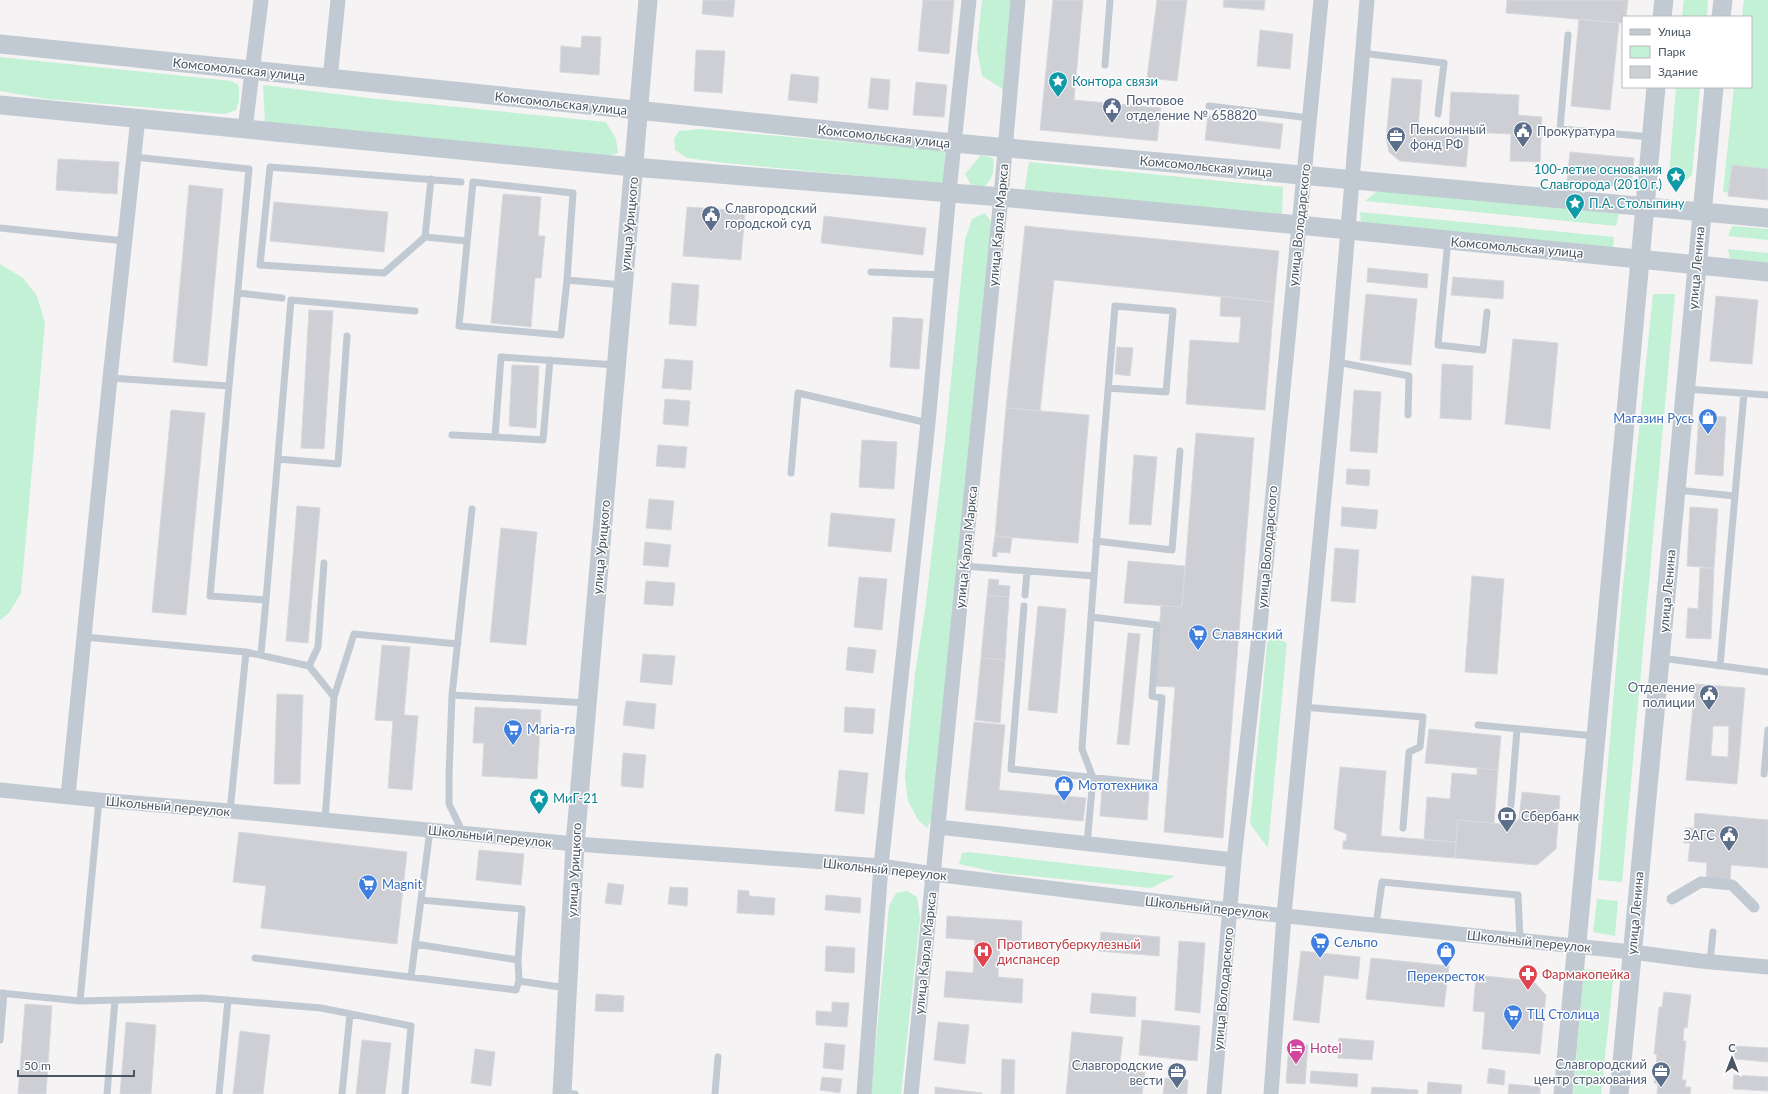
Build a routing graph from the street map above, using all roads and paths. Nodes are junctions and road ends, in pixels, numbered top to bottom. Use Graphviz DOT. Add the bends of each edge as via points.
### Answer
graph roads {
  1 [pos="261,0"];
  2 [pos="338,0"];
  3 [pos="648,0"];
  4 [pos="969,0"];
  5 [pos="1018,0"];
  6 [pos="1110,0"];
  7 [pos="1321,0"];
  8 [pos="1366,0"];
  9 [pos="1664,0"];
  10 [pos="1723,0"];
  11 [pos="1662,16"];
  12 [pos="1721,16"];
  13 [pos="1568,35"];
  14 [pos="0,44"];
  15 [pos="1361,53"];
  16 [pos="1105,65"];
  17 [pos="252,71"];
  18 [pos="330,79"];
  19 [pos="1656,88"];
  20 [pos="1714,88"];
  21 [pos="0,105"];
  22 [pos="1209,106"];
  23 [pos="638,111"];
  24 [pos="1438,114"];
  25 [pos="138,118"];
  26 [pos="1310,118"];
  27 [pos="245,129"];
  28 [pos="1651,137"];
  29 [pos="954,143"];
  30 [pos="1005,148"];
  31 [pos="134,157"];
  32 [pos="634,167"];
  33 [pos="1303,175"];
  34 [pos="431,179"];
  35 [pos="1351,180"];
  36 [pos="461,182"];
  37 [pos="949,192"];
  38 [pos="1001,197"];
  39 [pos="1644,207"];
  40 [pos="1702,212"];
  41 [pos="1768,218"];
  42 [pos="1299,225"];
  43 [pos="0,228"];
  44 [pos="1347,230"];
  45 [pos="425,238"];
  46 [pos="1448,240"];
  47 [pos="125,241"];
  48 [pos="467,241"];
  49 [pos="1639,258"];
  50 [pos="1697,264"];
  51 [pos="871,272"];
  52 [pos="1768,272"];
  53 [pos="942,275"];
  54 [pos="567,280"];
  55 [pos="623,285"];
  56 [pos="238,293"];
  57 [pos="282,298"];
  58 [pos="415,311"];
  59 [pos="1487,312"];
  60 [pos="347,336"];
  61 [pos="550,360"];
  62 [pos="1337,362"];
  63 [pos="616,364"];
  64 [pos="110,378"];
  65 [pos="230,386"];
  66 [pos="1108,388"];
  67 [pos="1685,388"];
  68 [pos="1744,393"];
  69 [pos="1768,395"];
  70 [pos="1408,416"];
  71 [pos="928,423"];
  72 [pos="452,435"];
  73 [pos="494,437"];
  74 [pos="1180,451"];
  75 [pos="278,459"];
  76 [pos="791,473"];
  77 [pos="1676,490"];
  78 [pos="1735,496"];
  79 [pos="472,509"];
  80 [pos="1096,541"];
  81 [pos="324,563"];
  82 [pos="964,566"];
  83 [pos="1027,571"];
  84 [pos="1094,576"];
  85 [pos="1025,595"];
  86 [pos="266,600"];
  87 [pos="1024,606"];
  88 [pos="1091,617"];
  89 [pos="84,637"];
  90 [pos="458,644"];
  91 [pos="246,652"];
  92 [pos="261,654"];
  93 [pos="1661,658"];
  94 [pos="309,666"];
  95 [pos="1720,666"];
  96 [pos="1768,672"];
  97 [pos="452,695"];
  98 [pos="334,697"];
  99 [pos="588,703"];
  100 [pos="1303,707"];
  101 [pos="1478,725"];
  102 [pos="1517,729"];
  103 [pos="1768,730"];
  104 [pos="1598,736"];
  105 [pos="1764,774"];
  106 [pos="1094,778"];
  107 [pos="0,790"];
  108 [pos="68,796"];
  109 [pos="98,800"];
  110 [pos="1511,805"];
  111 [pos="230,811"];
  112 [pos="325,820"];
  113 [pos="938,827"];
  114 [pos="1403,828"];
  115 [pos="430,830"];
  116 [pos="463,833"];
  117 [pos="575,844"];
  118 [pos="1087,844"];
  119 [pos="1234,860"];
  120 [pos="881,866"];
  121 [pos="933,874"];
  122 [pos="1672,898"];
  123 [pos="421,900"];
  124 [pos="1754,907"];
  125 [pos="1230,910"];
  126 [pos="1284,915"];
  127 [pos="1376,925"];
  128 [pos="1713,932"];
  129 [pos="1520,940"];
  130 [pos="415,944"];
  131 [pos="1578,946"];
  132 [pos="1632,952"];
  133 [pos="255,958"];
  134 [pos="518,960"];
  135 [pos="1710,962"];
  136 [pos="1768,967"];
  137 [pos="411,977"];
  138 [pos="519,981"];
  139 [pos="568,988"];
  140 [pos="2,993"];
  141 [pos="115,1000"];
  142 [pos="228,1000"];
  143 [pos="80,1001"];
  144 [pos="350,1014"];
  145 [pos="0,1040"];
  146 [pos="718,1057"];
  147 [pos="107,1094"];
  148 [pos="219,1094"];
  149 [pos="342,1094"];
  150 [pos="405,1094"];
  151 [pos="566,1094"];
  152 [pos="715,1094"];
  153 [pos="864,1094"];
  154 [pos="911,1094"];
  155 [pos="1214,1094"];
  156 [pos="1271,1094"];
  157 [pos="1563,1094"];
  158 [pos="1619,1094"];
  1 -- 17 [label="street"];
  2 -- 18 [label="street"];
  3 -- 23 [label="street, улица Урицкого"];
  4 -- 29 [label="street"];
  5 -- 30 [label="street, улица Карла Маркса"];
  6 -- 16 [label="lane"];
  7 -- 26 [label="street, улица Володарского"];
  8 -- 15 [label="street"];
  9 -- 11 [label="street"];
  10 -- 12 [label="street"];
  13 -- 28 [label="lane" via="1560,129"];
  14 -- 17 [label="street, Комсомольская улица"];
  15 -- 24 [label="lane" via="1444,63"];
  15 -- 35 [label="street"];
  17 -- 18 [label="street, Комсомольская улица"];
  17 -- 27 [label="street"];
  18 -- 23 [label="street, Комсомольская улица"];
  19 -- 28 [label="street"];
  20 -- 40 [label="street, улица Ленина"];
  21 -- 25 [label="street, Комсомольская улица"];
  22 -- 26 [label="lane"];
  23 -- 29 [label="street, Комсомольская улица"];
  23 -- 32 [label="street, улица Урицкого"];
  25 -- 27 [label="street, Комсомольская улица"];
  25 -- 31 [label="street"];
  26 -- 33 [label="street, улица Володарского"];
  27 -- 32 [label="street, Комсомольская улица"];
  28 -- 39 [label="street"];
  29 -- 30 [label="street, Комсомольская улица"];
  29 -- 37 [label="street"];
  30 -- 33 [label="street, Комсомольская улица"];
  30 -- 38 [label="street, улица Карла Маркса"];
  31 -- 47 [label="street"];
  31 -- 56 [label="lane" via="249,169"];
  32 -- 37 [label="street, Комсомольская улица"];
  32 -- 55 [label="street, улица Урицкого"];
  33 -- 35 [label="street, Комсомольская улица"];
  33 -- 42 [label="street, улица Володарского"];
  34 -- 36 [label="lane"];
  34 -- 45 [label="lane"];
  34 -- 45 [label="lane" via="270,167 260,265 384,274"];
  35 -- 39 [label="street, Комсомольская улица"];
  35 -- 44 [label="street"];
  37 -- 38 [label="street, Комсомольская улица"];
  37 -- 53 [label="street"];
  38 -- 42 [label="street, Комсомольская улица"];
  38 -- 82 [label="street, улица Карла Маркса"];
  39 -- 40 [label="street, Комсомольская улица"];
  39 -- 49 [label="street"];
  40 -- 41 [label="street, Комсомольская улица"];
  40 -- 50 [label="street, улица Ленина"];
  42 -- 44 [label="street, Комсомольская улица"];
  42 -- 119 [label="street, улица Володарского" via="1260,626"];
  43 -- 47 [label="lane"];
  44 -- 46 [label="street, Комсомольская улица"];
  44 -- 62 [label="street"];
  45 -- 48 [label="lane"];
  46 -- 49 [label="street, Комсомольская улица"];
  46 -- 59 [label="lane" via="1438,345 1483,350"];
  47 -- 64 [label="street"];
  48 -- 54 [label="lane" via="459,326 561,335"];
  48 -- 54 [label="lane" via="472,182 573,193"];
  49 -- 50 [label="street, Комсомольская улица"];
  49 -- 104 [label="street"];
  50 -- 52 [label="street, Комсомольская улица"];
  50 -- 67 [label="street, улица Ленина"];
  51 -- 53 [label="lane"];
  53 -- 71 [label="street"];
  54 -- 55 [label="lane"];
  55 -- 63 [label="street, улица Урицкого"];
  56 -- 57 [label="lane"];
  56 -- 65 [label="lane"];
  58 -- 75 [label="lane" via="290,300"];
  60 -- 75 [label="lane" via="338,464"];
  61 -- 63 [label="lane"];
  61 -- 73 [label="lane" via="501,357"];
  61 -- 73 [label="lane" via="543,440"];
  62 -- 70 [label="lane" via="1409,376"];
  62 -- 100 [label="street"];
  63 -- 99 [label="street, улица Урицкого"];
  64 -- 65 [label="lane"];
  64 -- 89 [label="street"];
  65 -- 86 [label="lane" via="210,596"];
  66 -- 66 [label="lane" via="1116,306 1173,312 1166,392"];
  66 -- 80 [label="lane"];
  67 -- 68 [label="lane"];
  67 -- 77 [label="street, улица Ленина"];
  68 -- 69 [label="lane"];
  68 -- 78 [label="lane"];
  71 -- 76 [label="lane" via="798,393"];
  71 -- 120 [label="street"];
  72 -- 73 [label="lane"];
  74 -- 80 [label="lane" via="1172,550"];
  75 -- 86 [label="lane"];
  77 -- 78 [label="lane"];
  77 -- 93 [label="street, улица Ленина"];
  78 -- 95 [label="lane"];
  79 -- 90 [label="lane"];
  80 -- 84 [label="lane"];
  81 -- 94 [label="lane" via="318,647"];
  82 -- 83 [label="lane"];
  82 -- 113 [label="street, улица Карла Маркса"];
  83 -- 84 [label="lane"];
  83 -- 85 [label="lane"];
  84 -- 88 [label="lane"];
  86 -- 92 [label="lane"];
  87 -- 106 [label="lane" via="1011,769"];
  88 -- 106 [label="lane" via="1082,749"];
  88 -- 106 [label="lane" via="1157,625 1152,696 1162,698 1155,784"];
  89 -- 91 [label="lane"];
  89 -- 108 [label="street"];
  90 -- 97 [label="lane"];
  90 -- 98 [label="lane" via="354,634"];
  91 -- 92 [label="lane"];
  91 -- 111 [label="lane"];
  92 -- 94 [label="lane"];
  93 -- 95 [label="lane"];
  93 -- 132 [label="street, улица Ленина"];
  94 -- 98 [label="lane"];
  95 -- 96 [label="lane"];
  97 -- 99 [label="lane"];
  97 -- 116 [label="lane" via="449,804"];
  98 -- 112 [label="lane"];
  99 -- 117 [label="street, улица Урицкого"];
  100 -- 114 [label="lane" via="1423,717 1420,747 1409,752"];
  100 -- 126 [label="street"];
  101 -- 102 [label="lane"];
  102 -- 104 [label="lane"];
  102 -- 110 [label="lane"];
  103 -- 105 [label="lane"];
  104 -- 131 [label="street"];
  106 -- 118 [label="lane"];
  107 -- 108 [label="street, Школьный переулок"];
  108 -- 109 [label="street, Школьный переулок"];
  109 -- 111 [label="street, Школьный переулок"];
  109 -- 143 [label="lane"];
  111 -- 112 [label="street, Школьный переулок"];
  112 -- 115 [label="street, Школьный переулок"];
  113 -- 118 [label="street"];
  113 -- 121 [label="street, улица Карла Маркса"];
  115 -- 116 [label="street, Школьный переулок"];
  115 -- 123 [label="lane"];
  116 -- 117 [label="street, Школьный переулок"];
  117 -- 120 [label="street, Школьный переулок"];
  117 -- 139 [label="street, улица Урицкого"];
  118 -- 119 [label="street"];
  119 -- 125 [label="street, улица Володарского"];
  120 -- 121 [label="street, Школьный переулок"];
  120 -- 153 [label="street"];
  121 -- 125 [label="street, Школьный переулок"];
  121 -- 154 [label="street, улица Карла Маркса"];
  122 -- 124 [label="street" via="1701,882 1732,885"];
  123 -- 130 [label="lane"];
  123 -- 134 [label="lane" via="522,909"];
  125 -- 126 [label="street, Школьный переулок"];
  125 -- 155 [label="street, улица Володарского"];
  126 -- 127 [label="street, Школьный переулок"];
  126 -- 156 [label="street"];
  127 -- 129 [label="street, Школьный переулок"];
  127 -- 129 [label="lane" via="1382,882 1518,895"];
  128 -- 135 [label="lane"];
  129 -- 131 [label="street, Школьный переулок"];
  130 -- 134 [label="lane"];
  130 -- 137 [label="lane"];
  131 -- 132 [label="street, Школьный переулок"];
  131 -- 157 [label="street"];
  132 -- 135 [label="street, Школьный переулок"];
  132 -- 158 [label="street, улица Ленина"];
  133 -- 137 [label="lane"];
  134 -- 138 [label="lane"];
  135 -- 136 [label="street, Школьный переулок"];
  137 -- 138 [label="lane" via="516,990"];
  138 -- 139 [label="lane"];
  139 -- 151 [label="street, улица Урицкого"];
  140 -- 143 [label="lane"];
  140 -- 145 [label="lane"];
  141 -- 142 [label="lane"];
  141 -- 143 [label="lane"];
  141 -- 147 [label="lane"];
  142 -- 144 [label="lane" via="321,1008"];
  142 -- 148 [label="lane"];
  144 -- 149 [label="lane"];
  144 -- 150 [label="lane" via="412,1026"];
  146 -- 152 [label="lane"];
}
